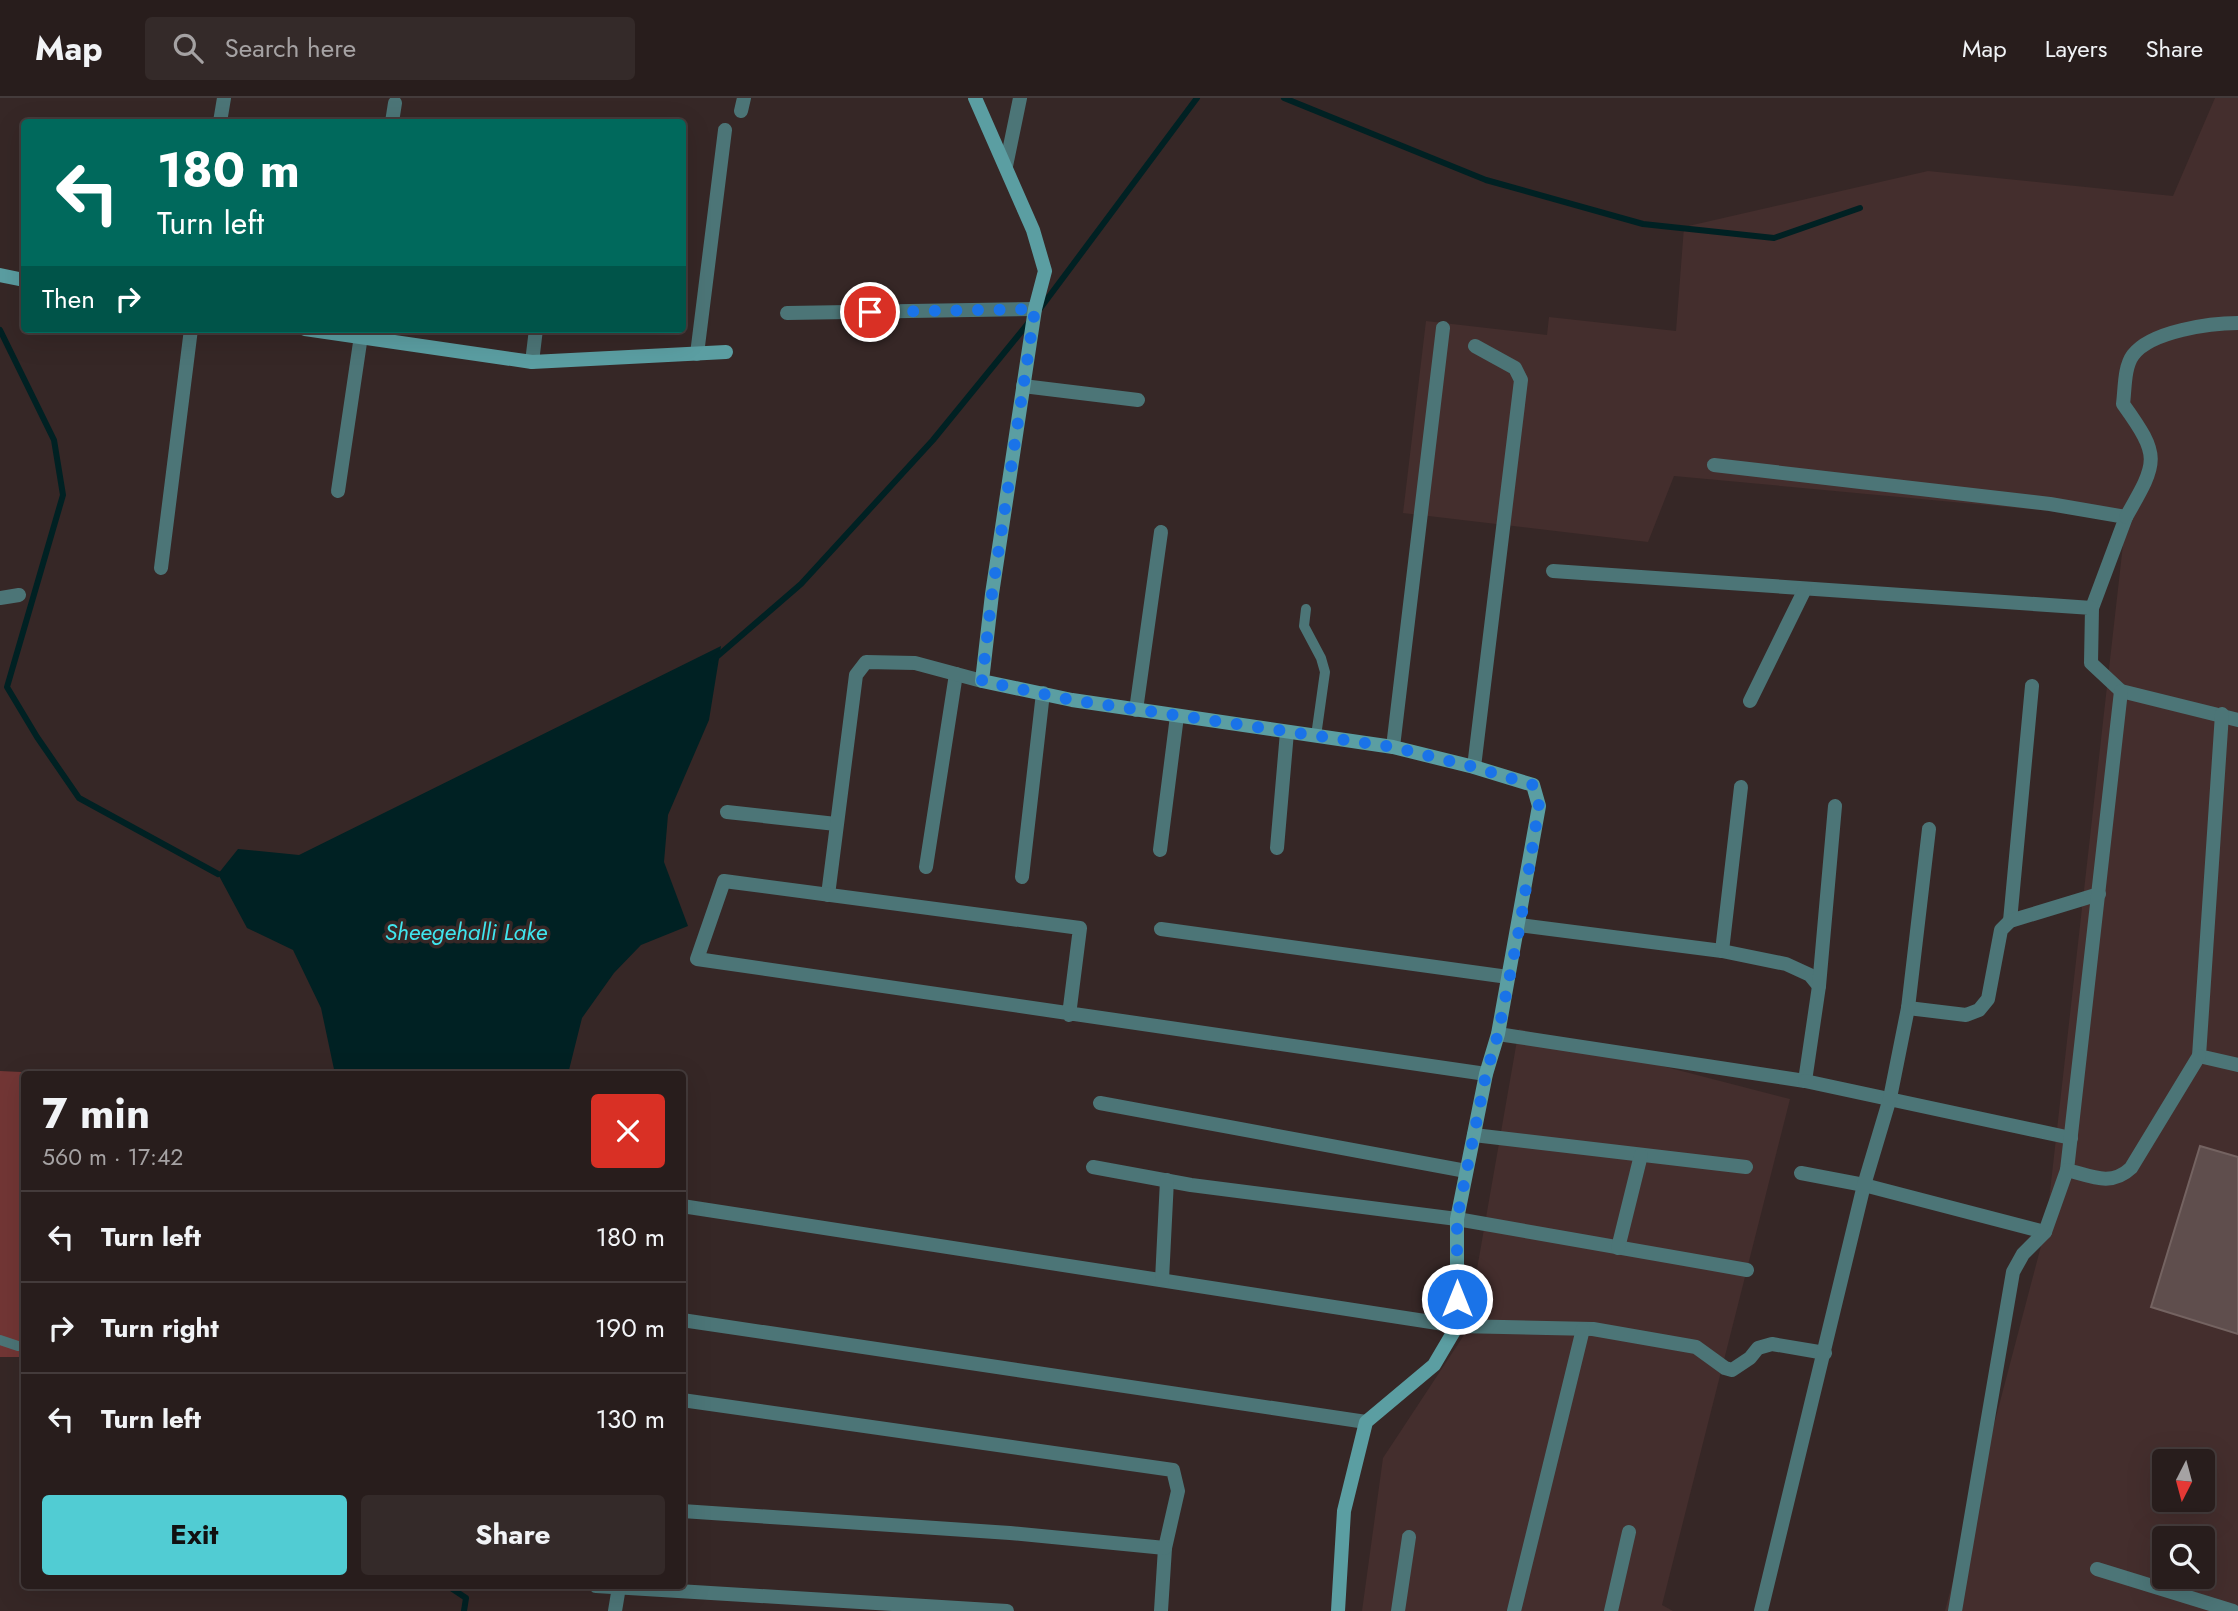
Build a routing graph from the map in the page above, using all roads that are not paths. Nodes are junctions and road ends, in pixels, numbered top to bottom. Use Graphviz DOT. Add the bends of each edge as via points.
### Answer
graph roads {
  1 [pos="224,98"];
  2 [pos="975,98"];
  3 [pos="1020,98"];
  4 [pos="395,103"];
  5 [pos="220,119"];
  6 [pos="393,119"];
  7 [pos="725,130"];
  8 [pos="1006,166"];
  9 [pos="0,275"];
  10 [pos="21,279"];
  11 [pos="1035,309"];
  12 [pos="787,313"];
  13 [pos="2238,324"];
  14 [pos="1443,328"];
  15 [pos="190,333"];
  16 [pos="536,333"];
  17 [pos="362,334"];
  18 [pos="1475,346"];
  19 [pos="726,352"];
  20 [pos="697,354"];
  21 [pos="533,362"];
  22 [pos="1023,386"];
  23 [pos="1138,400"];
  24 [pos="1714,465"];
  25 [pos="338,491"];
  26 [pos="2126,517"];
  27 [pos="1161,532"];
  28 [pos="161,568"];
  29 [pos="1553,571"];
  30 [pos="1805,589"];
  31 [pos="19,595"];
  32 [pos="0,598"];
  33 [pos="2092,608"];
  34 [pos="1306,609"];
  35 [pos="956,674"];
  36 [pos="982,681"];
  37 [pos="2032,686"];
  38 [pos="2121,691"];
  39 [pos="1043,693"];
  40 [pos="1750,701"];
  41 [pos="1136,710"];
  42 [pos="2222,714"];
  43 [pos="1177,716"];
  44 [pos="2238,720"];
  45 [pos="1287,732"];
  46 [pos="1316,736"];
  47 [pos="1393,747"];
  48 [pos="1474,767"];
  49 [pos="1741,787"];
  50 [pos="1835,806"];
  51 [pos="727,812"];
  52 [pos="836,824"];
  53 [pos="1929,829"];
  54 [pos="1277,848"];
  55 [pos="1160,850"];
  56 [pos="926,867"];
  57 [pos="1021,877"];
  58 [pos="2099,894"];
  59 [pos="828,895"];
  60 [pos="2010,921"];
  61 [pos="1520,925"];
  62 [pos="1161,929"];
  63 [pos="1722,951"];
  64 [pos="1508,976"];
  65 [pos="1819,986"];
  66 [pos="1908,1008"];
  67 [pos="1069,1014"];
  68 [pos="1498,1034"];
  69 [pos="2200,1056"];
  70 [pos="2238,1065"];
  71 [pos="1486,1074"];
  72 [pos="1805,1081"];
  73 [pos="1890,1098"];
  74 [pos="1100,1103"];
  75 [pos="1474,1135"];
  76 [pos="2071,1138"];
  77 [pos="1641,1154"];
  78 [pos="1093,1167"];
  79 [pos="1746,1167"];
  80 [pos="2067,1170"];
  81 [pos="1466,1171"];
  82 [pos="1801,1173"];
  83 [pos="1167,1180"];
  84 [pos="1864,1185"];
  85 [pos="686,1207"];
  86 [pos="1457,1219"];
  87 [pos="2045,1232"];
  88 [pos="1618,1248"];
  89 [pos="1747,1270"];
  90 [pos="1162,1280"];
  91 [pos="686,1321"];
  92 [pos="1457,1326"];
  93 [pos="1583,1329"];
  94 [pos="0,1340"];
  95 [pos="18,1346"];
  96 [pos="1825,1353"];
  97 [pos="686,1401"];
  98 [pos="1366,1422"];
  99 [pos="686,1511"];
  100 [pos="1629,1532"];
  101 [pos="1409,1537"];
  102 [pos="1165,1548"];
  103 [pos="2097,1569"];
  104 [pos="619,1589"];
  105 [pos="647,1589"];
  106 [pos="930,1609"];
  107 [pos="615,1611"];
  108 [pos="1007,1611"];
  109 [pos="1161,1611"];
  110 [pos="1338,1611"];
  111 [pos="1398,1611"];
  112 [pos="1514,1611"];
  113 [pos="1611,1611"];
  114 [pos="1761,1611"];
  115 [pos="1955,1611"];
  116 [pos="2233,1611"];
  1 -- 5 [label="street"];
  2 -- 8 [label="street"];
  3 -- 8 [label="street"];
  4 -- 6 [label="street"];
  7 -- 20 [label="street"];
  8 -- 11 [label="street" via="1045,271"];
  9 -- 10 [label="street"];
  11 -- 12 [label="street"];
  11 -- 22 [label="street"];
  13 -- 26 [label="street" via="2177,332 2149,342 2133,355 2123,404 2147,438 2152,457 2146,482"];
  14 -- 47 [label="street"];
  15 -- 28 [label="street"];
  16 -- 21 [label="street"];
  17 -- 21 [label="street"];
  17 -- 25 [label="street"];
  18 -- 48 [label="street" via="1515,368 1521,380"];
  19 -- 20 [label="street"];
  20 -- 21 [label="street"];
  22 -- 23 [label="street"];
  22 -- 36 [label="street"];
  24 -- 26 [label="street"];
  26 -- 33 [label="street"];
  27 -- 41 [label="street"];
  29 -- 30 [label="street"];
  30 -- 33 [label="street"];
  30 -- 40 [label="street"];
  31 -- 32 [label="street"];
  33 -- 38 [label="street" via="2091,663"];
  34 -- 46 [label="lane" via="1304,626 1325,671"];
  35 -- 36 [label="street"];
  35 -- 52 [label="street" via="915,663 866,662 856,675"];
  35 -- 56 [label="street"];
  36 -- 39 [label="street"];
  37 -- 60 [label="street"];
  38 -- 42 [label="street"];
  38 -- 58 [label="street"];
  39 -- 41 [label="street"];
  39 -- 57 [label="street"];
  41 -- 43 [label="street"];
  42 -- 44 [label="street"];
  42 -- 69 [label="street"];
  43 -- 45 [label="street"];
  43 -- 55 [label="street"];
  45 -- 46 [label="street"];
  45 -- 54 [label="street"];
  46 -- 47 [label="street"];
  47 -- 48 [label="street"];
  48 -- 61 [label="street" via="1533,785 1539,806"];
  49 -- 63 [label="street"];
  50 -- 65 [label="street"];
  51 -- 52 [label="street"];
  52 -- 59 [label="street"];
  53 -- 66 [label="street"];
  58 -- 60 [label="street"];
  58 -- 76 [label="street"];
  59 -- 67 [label="street" via="1080,928"];
  59 -- 67 [label="street" via="724,881 697,959"];
  60 -- 66 [label="street" via="2001,930 1988,999 1979,1010 1966,1015"];
  61 -- 63 [label="street"];
  61 -- 64 [label="street"];
  62 -- 64 [label="street"];
  63 -- 65 [label="street" via="1786,964 1810,975"];
  64 -- 68 [label="street"];
  65 -- 72 [label="street"];
  66 -- 73 [label="street"];
  67 -- 71 [label="street"];
  68 -- 71 [label="street"];
  68 -- 72 [label="street"];
  69 -- 70 [label="street"];
  69 -- 80 [label="street" via="2121,1177 2106,1180"];
  71 -- 75 [label="street"];
  72 -- 73 [label="street"];
  73 -- 76 [label="street"];
  73 -- 84 [label="street"];
  74 -- 81 [label="street"];
  75 -- 77 [label="street"];
  75 -- 81 [label="street"];
  76 -- 80 [label="street"];
  77 -- 79 [label="street"];
  77 -- 88 [label="street"];
  78 -- 83 [label="street"];
  80 -- 87 [label="street"];
  81 -- 86 [label="street"];
  82 -- 84 [label="street"];
  83 -- 86 [label="street"];
  83 -- 90 [label="street"];
  84 -- 87 [label="street"];
  84 -- 96 [label="street"];
  85 -- 90 [label="street"];
  86 -- 88 [label="street"];
  86 -- 92 [label="street"];
  87 -- 115 [label="street" via="2013,1272"];
  88 -- 89 [label="street"];
  90 -- 92 [label="street"];
  91 -- 98 [label="street"];
  92 -- 93 [label="street"];
  92 -- 98 [label="street" via="1434,1364"];
  93 -- 96 [label="street" via="1696,1347 1732,1370 1758,1348 1772,1344"];
  93 -- 112 [label="street"];
  94 -- 95 [label="lane"];
  96 -- 114 [label="street"];
  97 -- 102 [label="street" via="1173,1470 1178,1492"];
  98 -- 110 [label="street" via="1344,1511"];
  99 -- 102 [label="street"];
  100 -- 113 [label="street"];
  101 -- 111 [label="street"];
  102 -- 109 [label="street"];
  103 -- 116 [label="street"];
  104 -- 107 [label="street"];
  105 -- 106 [label="street"];
  106 -- 108 [label="street"];
}
